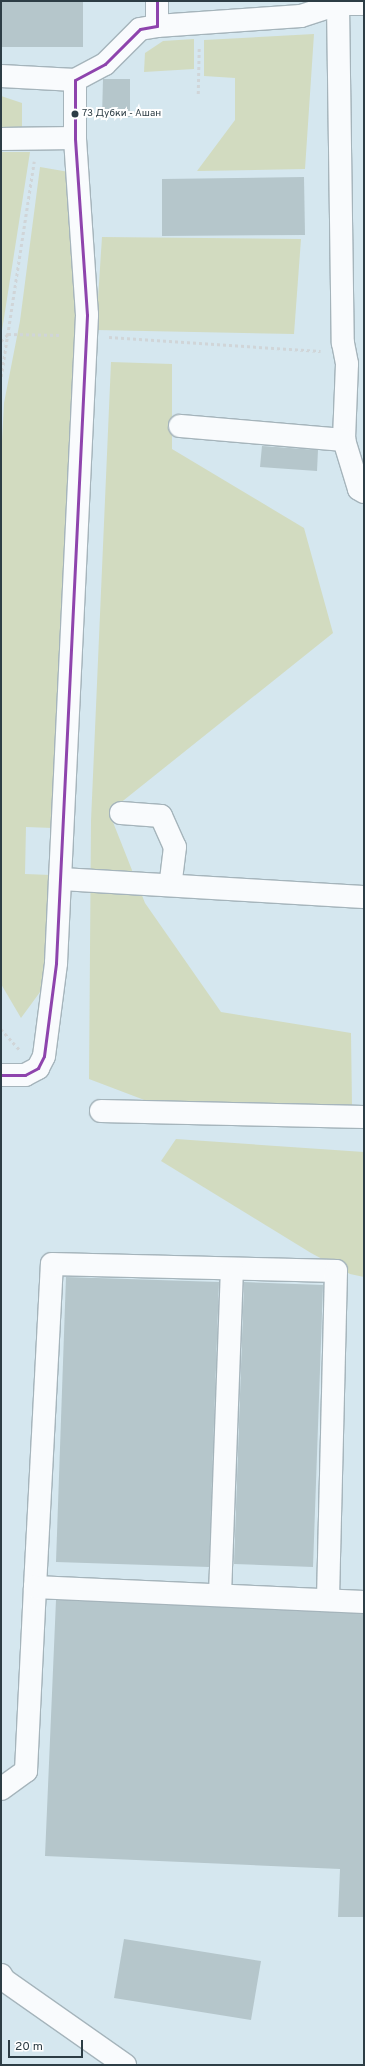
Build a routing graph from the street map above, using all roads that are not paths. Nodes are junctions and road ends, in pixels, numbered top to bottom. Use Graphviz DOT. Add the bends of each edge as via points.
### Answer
graph roads {
  1 [pos="158,1"];
  2 [pos="338,4"];
  3 [pos="364,4"];
  4 [pos="157,26"];
  5 [pos="1,76"];
  6 [pos="75,80"];
  7 [pos="75,138"];
  8 [pos="1,139"];
  9 [pos="354,354"];
  10 [pos="180,426"];
  11 [pos="344,440"];
  12 [pos="364,492"];
  13 [pos="121,813"];
  14 [pos="60,879"];
  15 [pos="170,885"];
  16 [pos="364,897"];
  17 [pos="1,1075"];
  18 [pos="101,1111"];
  19 [pos="364,1117"];
  20 [pos="232,1269"];
  21 [pos="35,1587"];
  22 [pos="220,1595"];
  23 [pos="328,1600"];
  24 [pos="364,1602"];
  25 [pos="1,1789"];
  26 [pos="1,1976"];
  27 [pos="125,2065"];
  1 -- 4 [label="street"];
  2 -- 3 [label="street"];
  2 -- 4 [label="street" via="301,16"];
  2 -- 9 [label="street"];
  4 -- 6 [label="street" via="140,29 105,64"];
  5 -- 6 [label="street"];
  6 -- 7 [label="street"];
  7 -- 8 [label="street"];
  7 -- 14 [label="street" via="87,315"];
  9 -- 11 [label="street" via="347,364"];
  10 -- 11 [label="street"];
  11 -- 12 [label="street" via="359,489"];
  13 -- 15 [label="street" via="161,816 175,847"];
  14 -- 15 [label="street"];
  14 -- 17 [label="street" via="56,963 44,1056 38,1068 25,1075"];
  15 -- 16 [label="street"];
  18 -- 19 [label="street"];
  20 -- 21 [label="street" via="52,1264"];
  20 -- 22 [label="street"];
  20 -- 23 [label="street" via="336,1272"];
  21 -- 22 [label="street"];
  21 -- 25 [label="street" via="26,1771"];
  22 -- 23 [label="street"];
  23 -- 24 [label="street"];
  26 -- 27 [label="street"];
}
